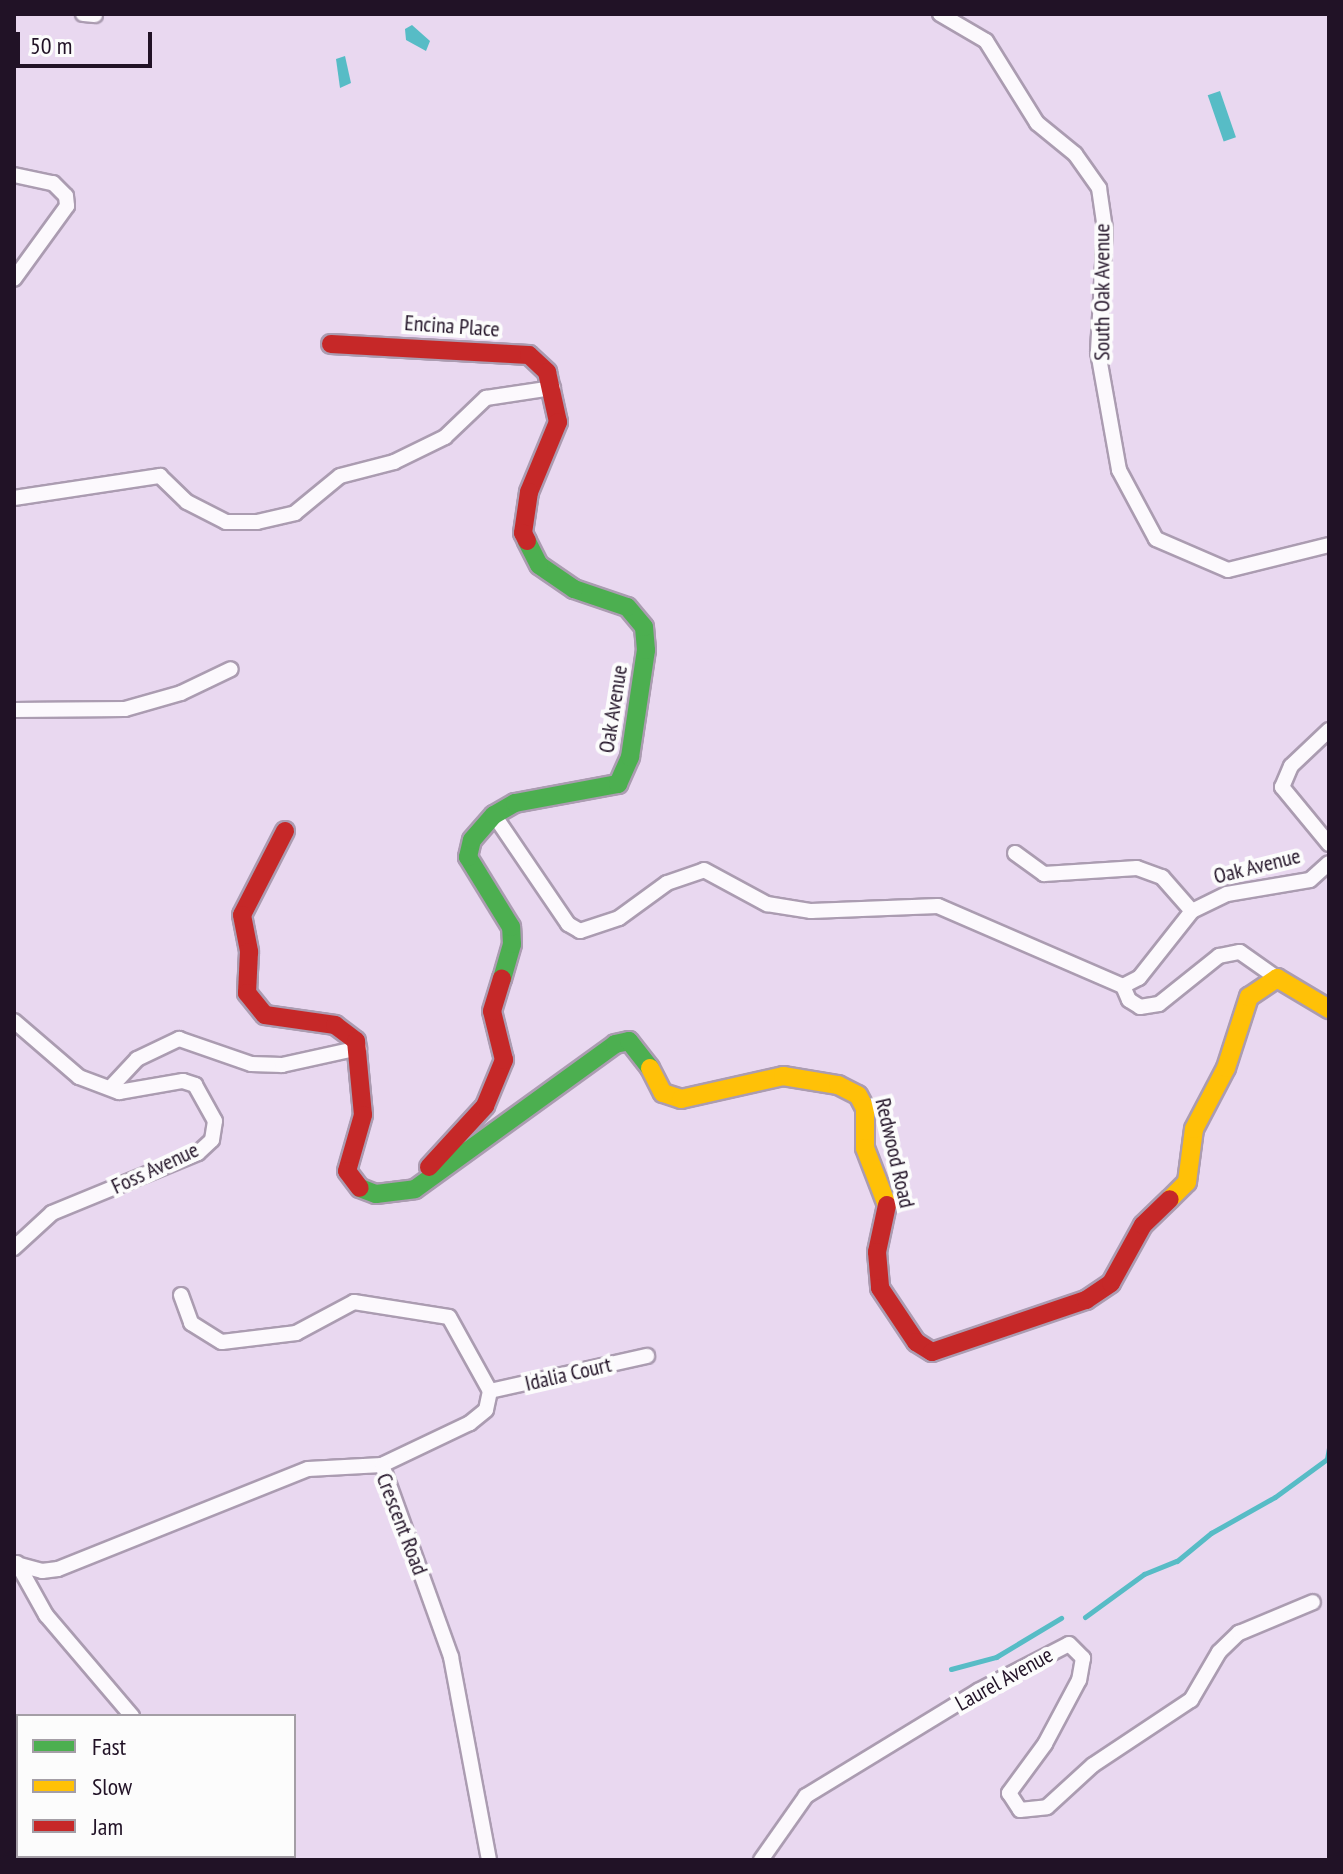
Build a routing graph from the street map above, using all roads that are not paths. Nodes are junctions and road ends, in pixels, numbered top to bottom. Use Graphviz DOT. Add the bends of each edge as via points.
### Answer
graph roads {
  1 [pos="940,14"];
  2 [pos="14,175"];
  3 [pos="14,279"];
  4 [pos="331,344"];
  5 [pos="553,388"];
  6 [pos="14,498"];
  7 [pos="1329,545"];
  8 [pos="231,669"];
  9 [pos="14,710"];
  10 [pos="1329,730"];
  11 [pos="494,815"];
  12 [pos="285,831"];
  13 [pos="1329,844"];
  14 [pos="1015,853"];
  15 [pos="1329,863"];
  16 [pos="1192,911"];
  17 [pos="1277,978"];
  18 [pos="1123,986"];
  19 [pos="1329,1009"];
  20 [pos="14,1021"];
  21 [pos="359,1048"];
  22 [pos="111,1087"];
  23 [pos="415,1189"];
  24 [pos="14,1248"];
  25 [pos="181,1295"];
  26 [pos="647,1356"];
  27 [pos="490,1391"];
  28 [pos="382,1465"];
  29 [pos="17,1562"];
  30 [pos="1313,1602"];
  31 [pos="130,1714"];
  32 [pos="489,1860"];
  33 [pos="761,1860"];
  1 -- 7 [label="street, South Oak Avenue" via="986,41 1037,123 1075,154 1099,188 1105,229 1098,352 1119,470 1156,539 1228,570"];
  2 -- 3 [label="street" via="53,183 66,196 67,206"];
  4 -- 5 [label="street, Encina Place" via="529,355 547,372"];
  5 -- 6 [label="street" via="486,398 445,437 394,462 340,476 295,513 257,522 226,522 187,502 160,476"];
  5 -- 11 [label="street, Oak Avenue" via="558,422 529,492 523,533 539,565 574,589 627,607 644,627 646,650 630,757 618,784 515,803"];
  8 -- 9 [label="street" via="181,693 125,709"];
  10 -- 13 [label="street, Oak Avenue" via="1291,766 1282,787"];
  11 -- 18 [label="street" via="568,924 580,931 619,918 667,883 704,870 767,904 811,911 938,906"];
  11 -- 23 [label="street" via="472,840 468,857 511,927 512,944 492,1011 504,1060 485,1106"];
  12 -- 21 [label="street" via="242,915 249,952 247,993 265,1015 335,1025"];
  14 -- 16 [label="street, Oak Avenue" via="1044,874 1137,868 1162,877"];
  15 -- 16 [label="street, Oak Avenue" via="1310,880 1227,894"];
  16 -- 18 [label="street, Oak Avenue" via="1139,978"];
  17 -- 18 [label="street" via="1240,952 1219,956 1159,1004 1140,1007 1129,1000"];
  17 -- 19 [label="street"];
  17 -- 23 [label="street, Redwood Road" via="1249,997 1226,1068 1194,1129 1187,1182 1143,1225 1111,1283 1086,1300 1035,1313 955,1347 932,1352 916,1342 880,1288 877,1252 887,1205 867,1156 865,1108 858,1095 838,1085 769,1077 681,1099 663,1093 640,1050 629,1041 615,1044"];
  20 -- 22 [label="street" via="79,1077"];
  21 -- 22 [label="street" via="282,1065 251,1064 179,1039 137,1059"];
  21 -- 23 [label="street" via="363,1115 347,1171 356,1186 376,1194"];
  22 -- 24 [label="street, Foss Avenue" via="129,1092 183,1081 195,1085 215,1121 212,1140 198,1153 52,1213"];
  25 -- 27 [label="street" via="191,1323 222,1342 296,1333 354,1302 449,1317"];
  26 -- 27 [label="street, Idalia Court"];
  27 -- 28 [label="street" via="479,1417"];
  28 -- 29 [label="street, Crescent Road" via="308,1469 58,1569 42,1571"];
  28 -- 32 [label="street, Crescent Road" via="458,1681"];
  29 -- 31 [label="street" via="46,1615"];
  30 -- 33 [label="street, Laurel Avenue" via="1239,1633 1219,1652 1191,1700 1093,1765 1047,1807 1020,1810 1009,1793 1045,1744 1079,1680 1083,1658 1069,1644 978,1691 806,1796"];
}
